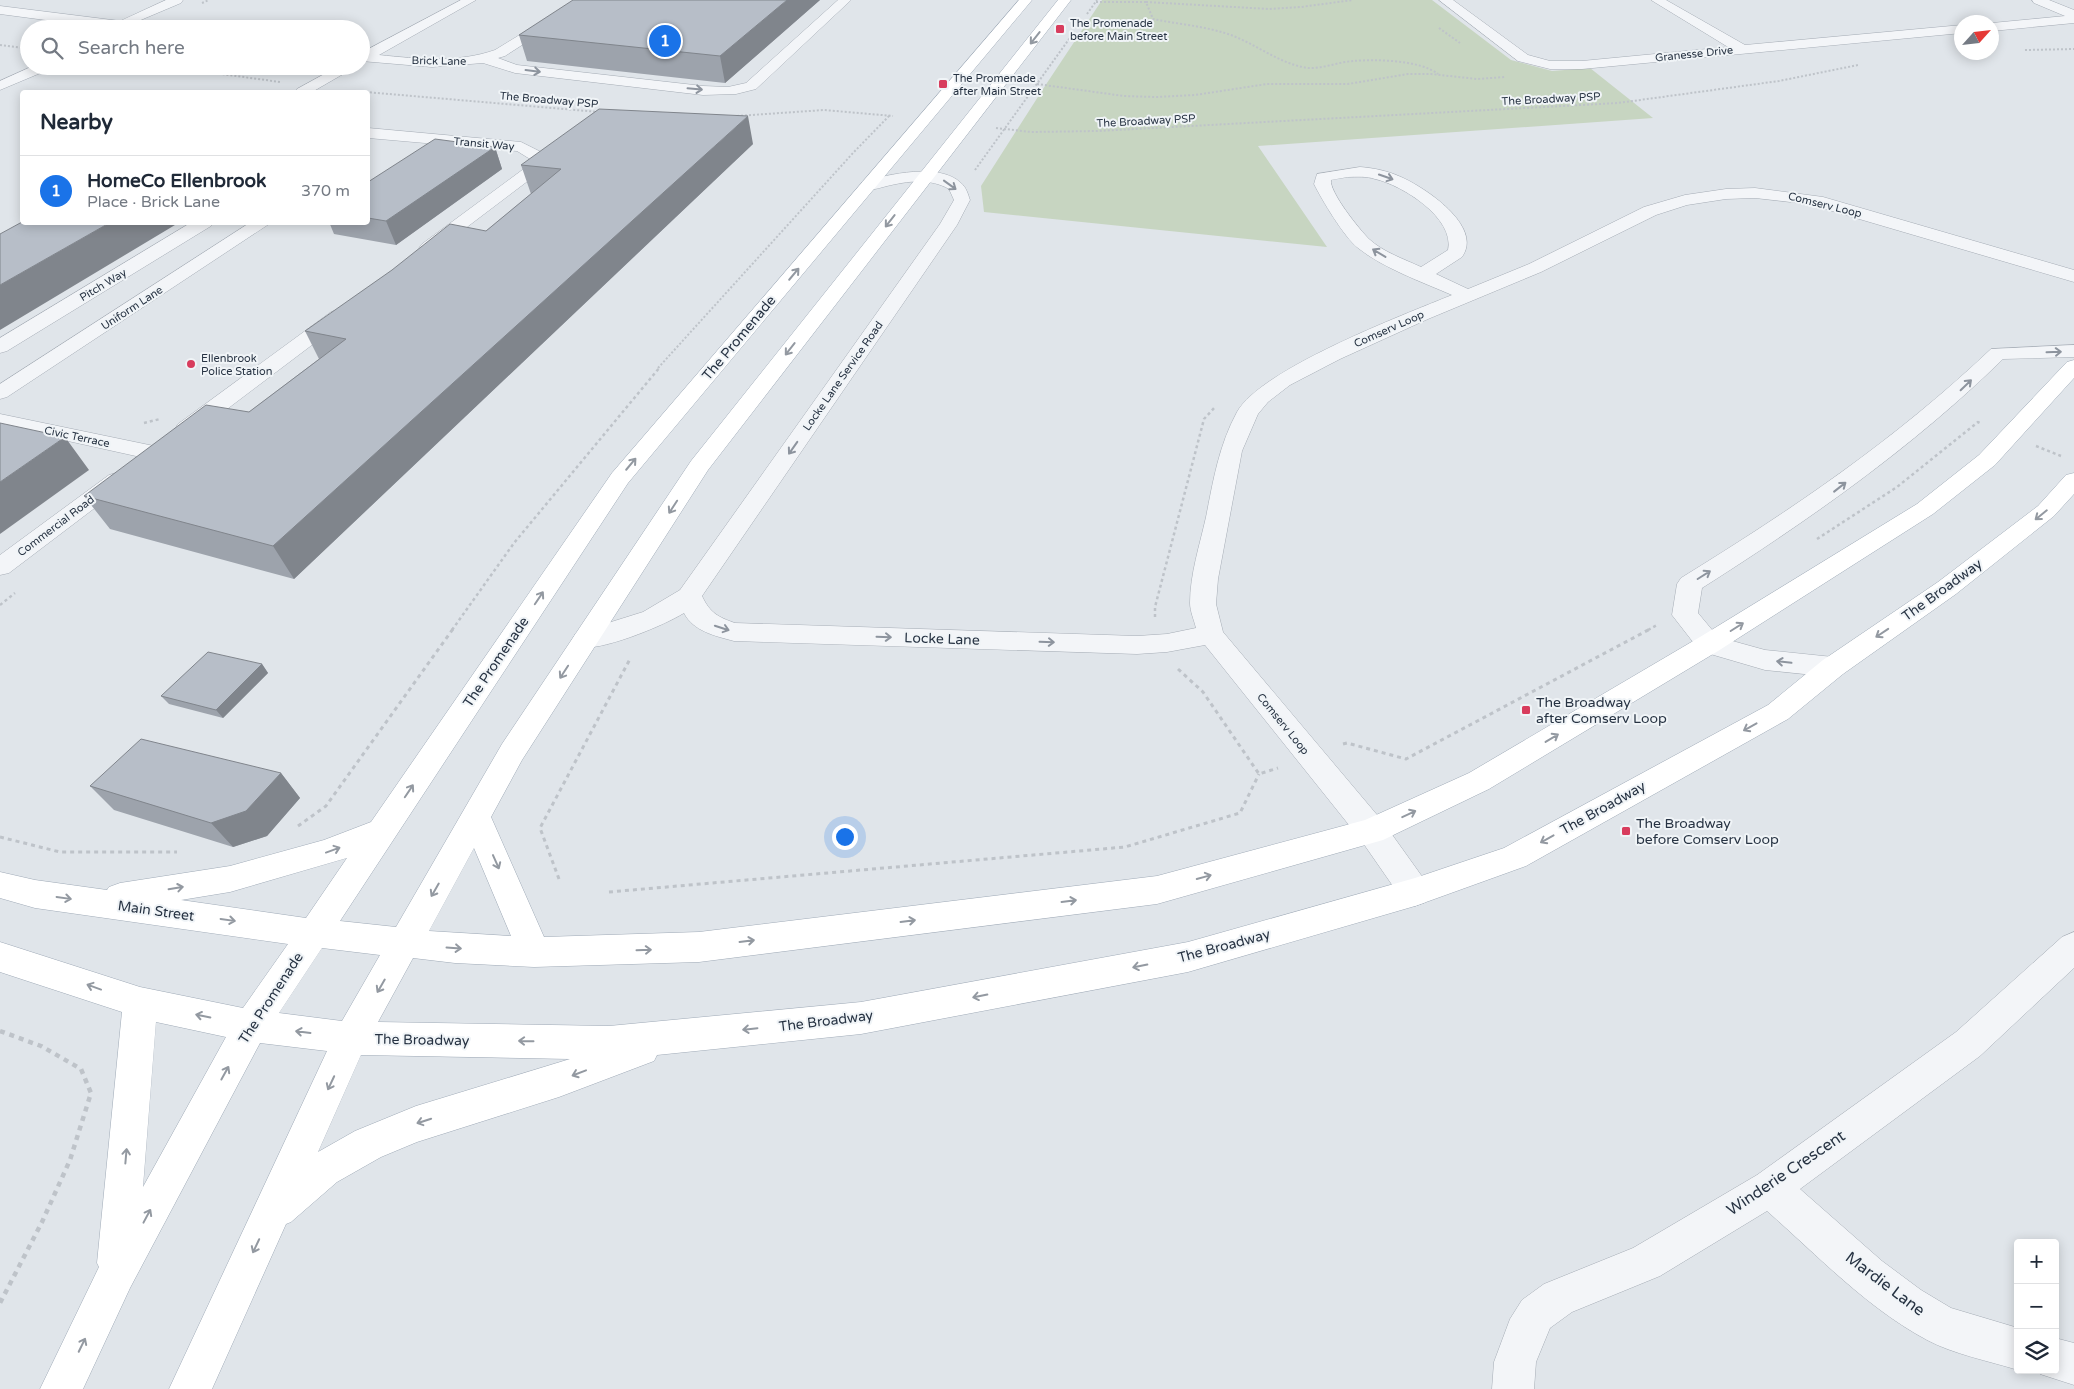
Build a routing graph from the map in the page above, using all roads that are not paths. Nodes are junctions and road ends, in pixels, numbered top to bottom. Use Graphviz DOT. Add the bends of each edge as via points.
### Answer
graph roads {
  1 [pos="470,0"];
  2 [pos="586,0"];
  3 [pos="845,0"];
  4 [pos="1026,0"];
  5 [pos="1065,0"];
  6 [pos="1445,0"];
  7 [pos="1657,0"];
  8 [pos="2038,0"];
  9 [pos="183,2"];
  10 [pos="7,11"];
  11 [pos="2074,15"];
  12 [pos="0,17"];
  13 [pos="2074,19"];
  14 [pos="73,20"];
  15 [pos="141,20"];
  16 [pos="141,20"];
  17 [pos="1999,25"];
  18 [pos="1954,30"];
  19 [pos="1741,49"];
  20 [pos="370,54"];
  21 [pos="370,58"];
  22 [pos="486,59"];
  23 [pos="20,68"];
  24 [pos="25,75"];
  25 [pos="334,75"];
  26 [pos="0,76"];
  27 [pos="0,86"];
  28 [pos="308,89"];
  29 [pos="370,133"];
  30 [pos="924,177"];
  31 [pos="869,185"];
  32 [pos="200,225"];
  33 [pos="259,225"];
  34 [pos="414,259"];
  35 [pos="1423,274"];
  36 [pos="2074,276"];
  37 [pos="1468,296"];
  38 [pos="351,306"];
  39 [pos="0,347"];
  40 [pos="2072,367"];
  41 [pos="0,393"];
  42 [pos="2,423"];
  43 [pos="154,453"];
  44 [pos="2070,469"];
  45 [pos="0,567"];
  46 [pos="690,596"];
  47 [pos="1211,635"];
  48 [pos="585,640"];
  49 [pos="1709,644"];
  50 [pos="1833,666"];
  51 [pos="476,817"];
  52 [pos="382,831"];
  53 [pos="1372,831"];
  54 [pos="0,885"];
  55 [pos="1415,892"];
  56 [pos="93,902"];
  57 [pos="313,933"];
  58 [pos="405,944"];
  59 [pos="2074,947"];
  60 [pos="534,952"];
  61 [pos="0,957"];
  62 [pos="140,1003"];
  63 [pos="251,1026"];
  64 [pos="674,1037"];
  65 [pos="351,1038"];
  66 [pos="1770,1188"];
  67 [pos="272,1212"];
  68 [pos="116,1274"];
  69 [pos="2014,1348"];
  70 [pos="2059,1360"];
  71 [pos="2074,1364"];
  72 [pos="61,1389"];
  73 [pos="190,1389"];
  74 [pos="1513,1389"];
  1 -- 20 [label="street"];
  2 -- 22 [label="street, Brick Lane"];
  22 -- 3 [label="street, one-way" via="514,69 669,87 715,91 738,89 751,86"];
  4 -- 31 [label="main road, The Promenade"];
  5 -- 30 [label="main road, one-way"];
  6 -- 19 [label="street, Granesse Drive" via="1523,58 1550,65"];
  7 -- 19 [label="street"];
  8 -- 11 [label="street"];
  9 -- 15 [label="street"];
  9 -- 16 [label="street"];
  10 -- 12 [label="street"];
  10 -- 14 [label="street"];
  13 -- 17 [label="street"];
  18 -- 19 [label="street, Granesse Drive"];
  21 -- 22 [label="street, Brick Lane" via="450,63"];
  23 -- 26 [label="street"];
  24 -- 27 [label="street"];
  25 -- 28 [label="street"];
  29 -- 34 [label="street, Transit Way" via="521,147 538,157 531,171"];
  30 -- 31 [label="street, Locke Lane Service Road"];
  30 -- 46 [label="street, Locke Lane Service Road, one-way" via="941,179 955,187 962,200 948,225"];
  30 -- 48 [label="main road, one-way" via="699,466"];
  52 -- 31 [label="main road, The Promenade, one-way" via="620,478"];
  32 -- 39 [label="street, Pitch Way"];
  33 -- 41 [label="street, Uniform Lane"];
  35 -- 35 [label="street, one-way" via="1380,255 1363,243 1330,200 1322,184 1323,177 1348,171 1374,173 1401,182 1428,200 1449,221 1458,238 1456,253"];
  35 -- 37 [label="street"];
  36 -- 37 [label="street, Comserv Loop" via="1817,201 1755,192 1685,200 1650,211 1534,268"];
  37 -- 47 [label="street, Comserv Loop" via="1309,366 1283,381 1248,412 1231,451 1205,578 1203,604"];
  38 -- 43 [label="street, Commercial Road"];
  49 -- 40 [label="main road, one-way" via="1925,509 1987,460"];
  49 -- 40 [label="street, one-way" via="1685,615 1690,584 1831,494 1944,406 1998,353"];
  42 -- 43 [label="street, Civic Terrace"];
  43 -- 45 [label="street, Commercial Road"];
  44 -- 50 [label="main road, The Broadway, one-way" via="2046,511 1946,588"];
  46 -- 47 [label="street, Locke Lane, one-way" via="698,615 713,625 734,632 1127,645"];
  46 -- 48 [label="street, Locke Lane Service Road" via="650,621"];
  47 -- 53 [label="street, Comserv Loop"];
  48 -- 51 [label="main road, one-way" via="512,752"];
  50 -- 49 [label="street, one-way" via="1765,660"];
  53 -- 49 [label="main road, one-way" via="1478,782"];
  50 -- 55 [label="main road, The Broadway, one-way" via="1778,712 1515,857"];
  51 -- 58 [label="main road, one-way"];
  51 -- 60 [label="main road, one-way"];
  56 -- 52 [label="main road, one-way" via="230,879 328,852"];
  52 -- 57 [label="main road, The Promenade"];
  53 -- 55 [label="street, Comserv Loop"];
  60 -- 53 [label="main road, one-way" via="699,947 1157,890"];
  54 -- 56 [label="main road, Main Street, one-way" via="35,894"];
  55 -- 64 [label="main road, The Broadway, one-way" via="1188,957 861,1018"];
  56 -- 57 [label="main road, Main Street, one-way"];
  57 -- 58 [label="main road"];
  57 -- 63 [label="main road, The Promenade"];
  58 -- 60 [label="main road, one-way"];
  58 -- 65 [label="main road, one-way"];
  59 -- 66 [label="street, Winderie Crescent" via="1968,1044"];
  62 -- 61 [label="main road, one-way" via="48,970"];
  63 -- 62 [label="main road, one-way"];
  68 -- 62 [label="main road, one-way"];
  65 -- 63 [label="main road, The Broadway, one-way"];
  68 -- 63 [label="main road, The Promenade, one-way"];
  64 -- 65 [label="main road, The Broadway, one-way" via="609,1043"];
  64 -- 67 [label="main road, one-way" via="559,1080 416,1124 368,1144 324,1169"];
  65 -- 67 [label="main road, one-way"];
  66 -- 69 [label="street, Mardie Lane" via="1868,1275 1907,1304 1942,1326"];
  66 -- 74 [label="street, Winderie Crescent" via="1646,1262 1558,1298 1536,1314 1515,1362"];
  67 -- 73 [label="main road, one-way"];
  72 -- 68 [label="main road, The Promenade, one-way"];
  70 -- 71 [label="street"];
}
